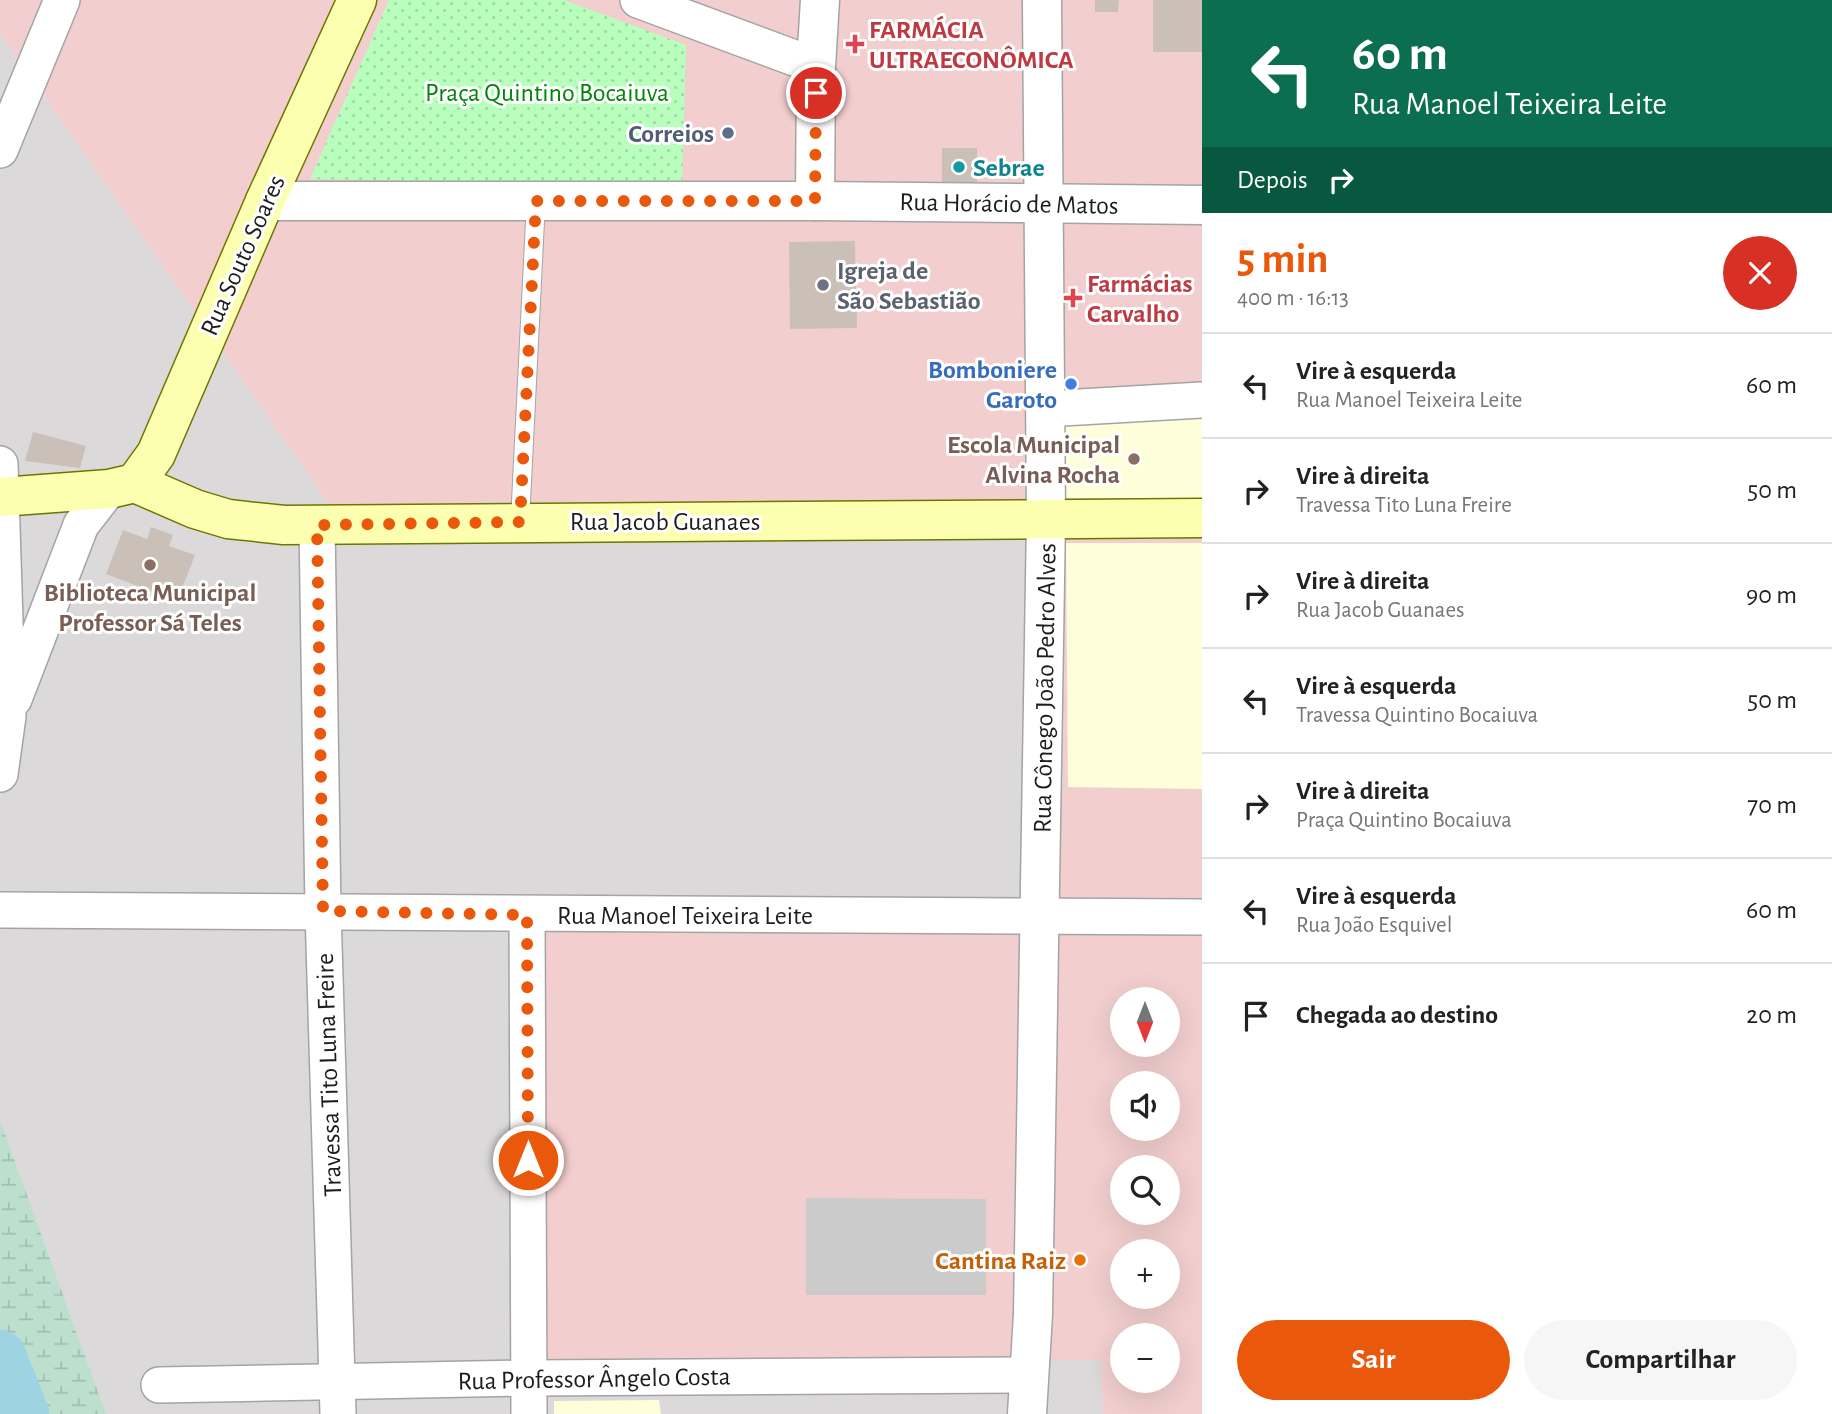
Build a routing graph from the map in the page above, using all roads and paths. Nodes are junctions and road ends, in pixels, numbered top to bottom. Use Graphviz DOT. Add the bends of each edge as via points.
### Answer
graph roads {
  1 [pos="62,0"];
  2 [pos="357,0"];
  3 [pos="638,0"];
  4 [pos="820,0"];
  5 [pos="1042,0"];
  6 [pos="816,66"];
  7 [pos="0,149"];
  8 [pos="265,201"];
  9 [pos="536,201"];
  10 [pos="815,201"];
  11 [pos="1043,204"];
  12 [pos="1202,205"];
  13 [pos="1202,400"];
  14 [pos="1045,409"];
  15 [pos="133,475"];
  16 [pos="1,486"];
  17 [pos="1046,518"];
  18 [pos="1202,518"];
  19 [pos="520,522"];
  20 [pos="317,525"];
  21 [pos="8,716"];
  22 [pos="0,774"];
  23 [pos="0,911"];
  24 [pos="323,911"];
  25 [pos="527,915"];
  26 [pos="1041,915"];
  27 [pos="1202,917"];
  28 [pos="1029,1375"];
  29 [pos="529,1378"];
  30 [pos="159,1385"];
  31 [pos="337,1398"];
  32 [pos="529,1414"];
  33 [pos="1027,1414"];
  34 [pos="1057,1414"];
  1 -- 7 [label="street"];
  2 -- 8 [label="main road, Rua Souto Soares"];
  3 -- 6 [label="street"];
  4 -- 6 [label="street"];
  5 -- 11 [label="street, Rua Cônego João Pedro Alves"];
  6 -- 10 [label="street"];
  8 -- 9 [label="street"];
  8 -- 15 [label="main road, Rua Souto Soares"];
  9 -- 10 [label="street"];
  9 -- 19 [label="lane"];
  10 -- 11 [label="street, Rua Horácio de Matos"];
  11 -- 12 [label="street, Rua Horácio de Matos"];
  11 -- 14 [label="street, Rua Cônego João Pedro Alves"];
  13 -- 14 [label="street"];
  14 -- 17 [label="street, Rua Cônego João Pedro Alves"];
  15 -- 16 [label="main road, Rua Souto Soares"];
  15 -- 20 [label="main road, Rua Jacob Guanaes" via="169,480 195,509 228,519"];
  15 -- 21 [label="street, Rua Souto Soares" via="81,524"];
  16 -- 21 [label="street, Rua Souto Soares"];
  17 -- 18 [label="main road, Rua Jacob Guanaes"];
  17 -- 19 [label="main road, Rua Jacob Guanaes"];
  17 -- 26 [label="street, Rua Cônego João Pedro Alves"];
  19 -- 20 [label="main road, Rua Jacob Guanaes"];
  20 -- 24 [label="street, Travessa Tito Luna Freire"];
  21 -- 22 [label="street, Rua Souto Soares"];
  23 -- 24 [label="street, Rua Manoel Teixeira Leite"];
  24 -- 25 [label="street, Rua Manoel Teixeira Leite"];
  24 -- 31 [label="street, Travessa Tito Luna Freire"];
  25 -- 26 [label="street, Rua Manoel Teixeira Leite"];
  25 -- 29 [label="street"];
  26 -- 27 [label="street, Rua Manoel Teixeira Leite"];
  26 -- 28 [label="street, Rua Cônego João Pedro Alves"];
  28 -- 29 [label="street, Rua Professor Ângelo Costa"];
  28 -- 33 [label="street, Rua Cônego João Pedro Alves"];
  28 -- 34 [label="street"];
  29 -- 31 [label="street, Rua Professor Ângelo Costa"];
  29 -- 32 [label="street"];
  30 -- 31 [label="street, Rua Professor Ângelo Costa"];
}
